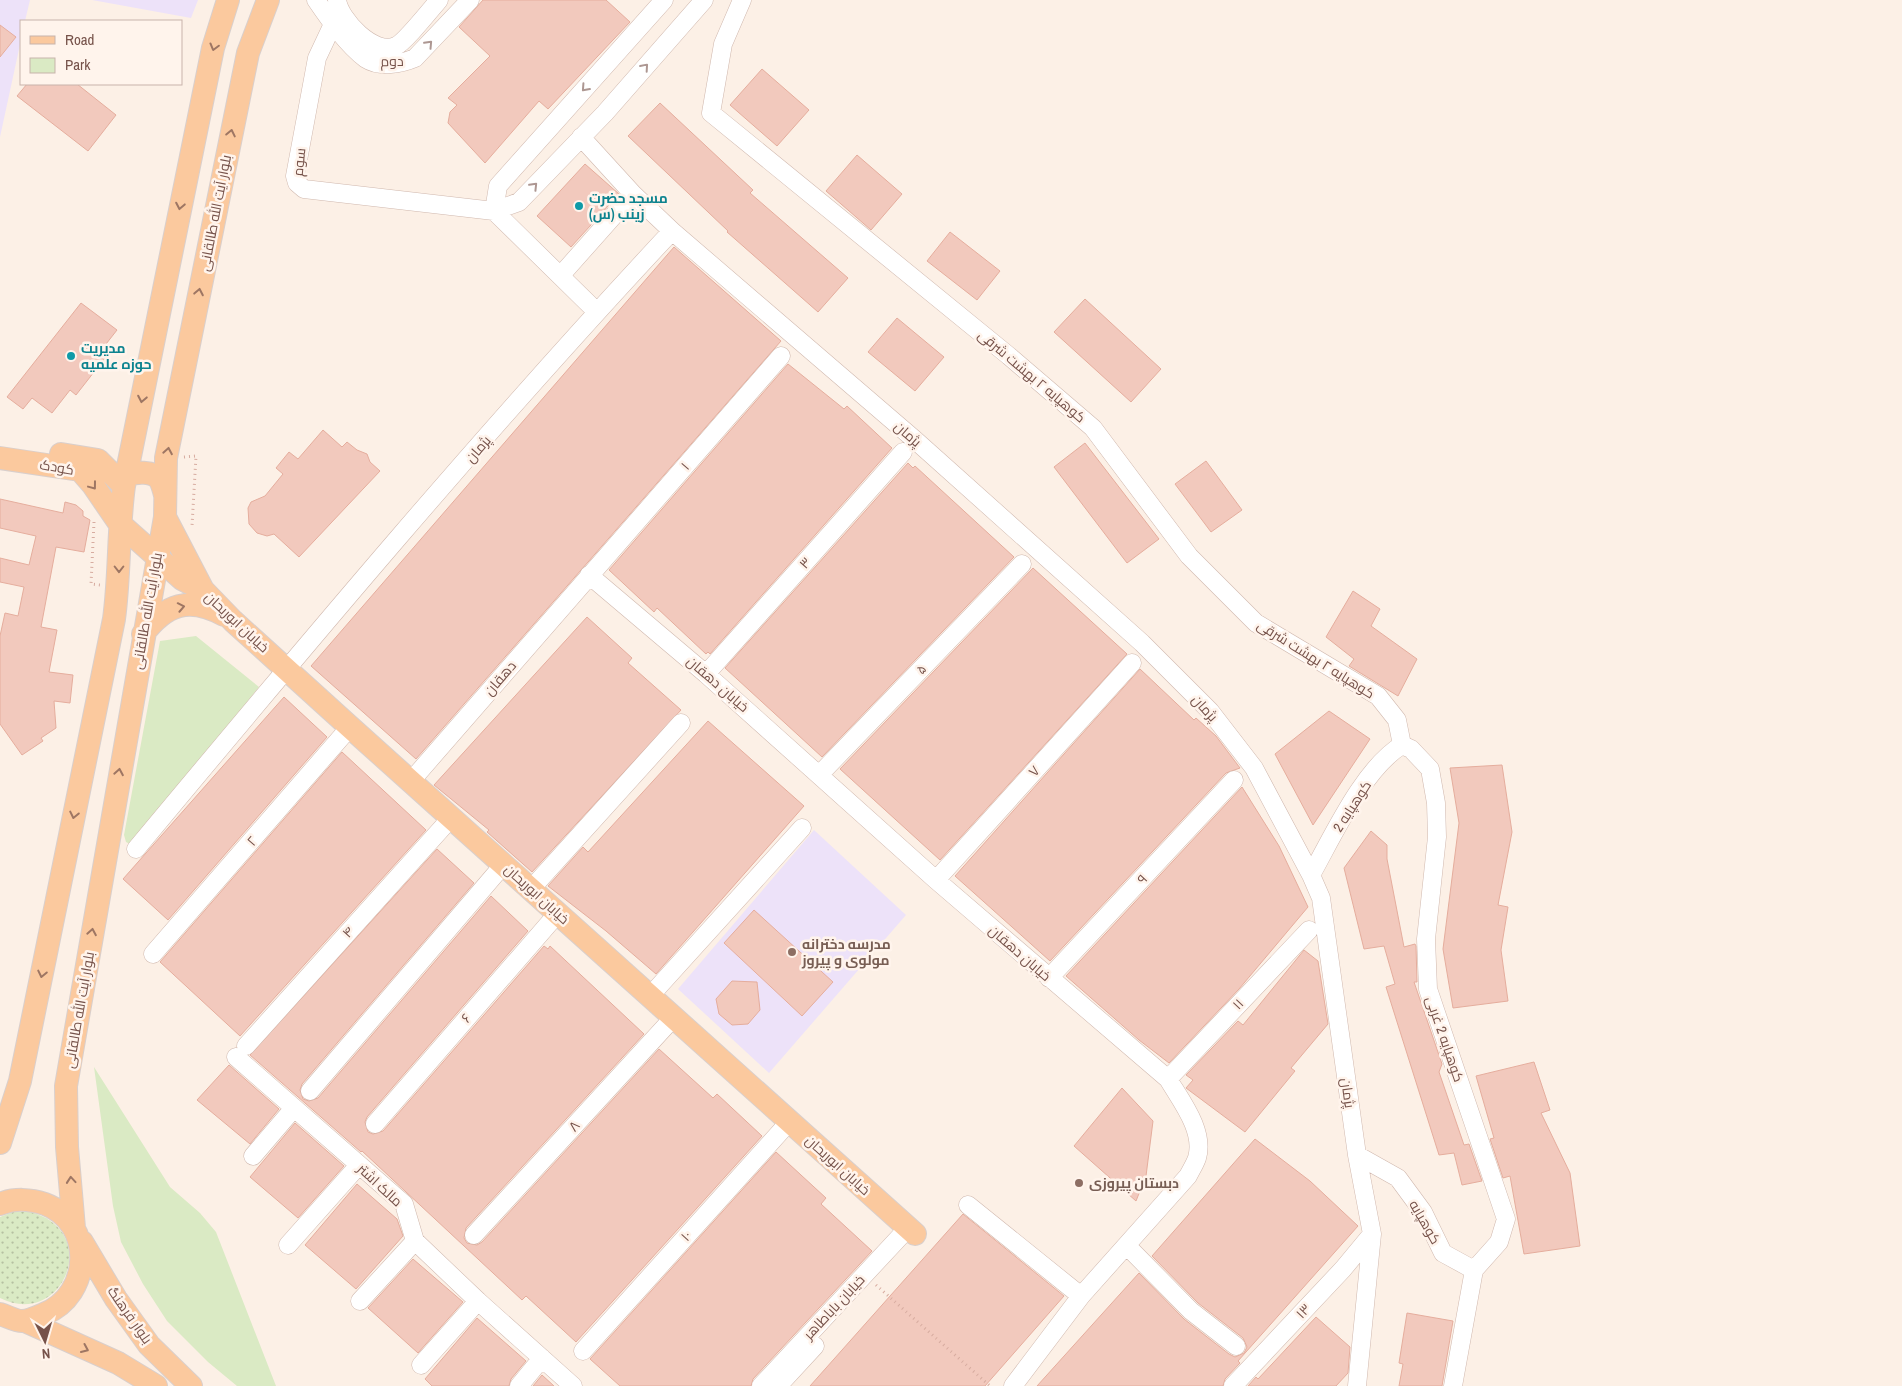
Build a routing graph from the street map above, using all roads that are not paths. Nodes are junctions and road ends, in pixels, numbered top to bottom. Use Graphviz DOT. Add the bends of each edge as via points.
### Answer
graph roads {
  1 [pos="228,0"];
  2 [pos="268,0"];
  3 [pos="316,0"];
  4 [pos="439,0"];
  5 [pos="470,0"];
  6 [pos="664,0"];
  7 [pos="704,0"];
  8 [pos="742,0"];
  9 [pos="337,3"];
  10 [pos="333,24"];
  11 [pos="397,46"];
  12 [pos="403,63"];
  13 [pos="581,137"];
  14 [pos="633,194"];
  15 [pos="494,211"];
  16 [pos="672,231"];
  17 [pos="561,275"];
  18 [pos="597,312"];
  19 [pos="780,356"];
  20 [pos="0,444"];
  21 [pos="903,452"];
  22 [pos="0,458"];
  23 [pos="125,481"];
  24 [pos="165,495"];
  25 [pos="165,517"];
  26 [pos="119,523"];
  27 [pos="156,557"];
  28 [pos="1022,564"];
  29 [pos="589,575"];
  30 [pos="203,590"];
  31 [pos="233,621"];
  32 [pos="143,634"];
  33 [pos="1132,663"];
  34 [pos="286,668"];
  35 [pos="706,674"];
  36 [pos="681,723"];
  37 [pos="350,728"];
  38 [pos="1402,745"];
  39 [pos="820,774"];
  40 [pos="1234,780"];
  41 [pos="411,782"];
  42 [pos="451,818"];
  43 [pos="802,828"];
  44 [pos="136,849"];
  45 [pos="504,864"];
  46 [pos="1311,875"];
  47 [pos="936,880"];
  48 [pos="531,889"];
  49 [pos="558,913"];
  50 [pos="1309,930"];
  51 [pos="153,954"];
  52 [pos="1049,978"];
  53 [pos="650,996"];
  54 [pos="674,1017"];
  55 [pos="241,1052"];
  56 [pos="1168,1079"];
  57 [pos="310,1091"];
  58 [pos="294,1108"];
  59 [pos="790,1121"];
  60 [pos="375,1124"];
  61 [pos="0,1143"];
  62 [pos="1357,1155"];
  63 [pos="253,1156"];
  64 [pos="359,1165"];
  65 [pos="0,1204"];
  66 [pos="968,1205"];
  67 [pos="911,1231"];
  68 [pos="76,1232"];
  69 [pos="1372,1234"];
  70 [pos="474,1235"];
  71 [pos="415,1241"];
  72 [pos="288,1245"];
  73 [pos="1127,1246"];
  74 [pos="1474,1270"];
  75 [pos="1081,1296"];
  76 [pos="360,1301"];
  77 [pos="478,1301"];
  78 [pos="11,1322"];
  79 [pos="1236,1346"];
  80 [pos="583,1351"];
  81 [pos="542,1358"];
  82 [pos="421,1366"];
  83 [pos="156,1386"];
  84 [pos="191,1386"];
  85 [pos="518,1386"];
  86 [pos="573,1386"];
  87 [pos="761,1386"];
  88 [pos="778,1386"];
  89 [pos="1013,1386"];
  90 [pos="1233,1386"];
  91 [pos="1357,1386"];
  92 [pos="1453,1386"];
  1 -- 23 [label="main road, one-way" via="213,48"];
  24 -- 2 [label="main road, بلوار آیت الله طالقانی, one-way" via="166,458 233,123 248,53"];
  3 -- 10 [label="street, دوم"];
  4 -- 11 [label="street, دوم"];
  12 -- 5 [label="street, دوم, one-way" via="424,50"];
  6 -- 15 [label="street, one-way" via="498,186"];
  13 -- 7 [label="street, سوم, one-way"];
  8 -- 38 [label="street, کوهپایه ۲ بهشت شرقی" via="723,44 711,113 1093,428 1189,556 1256,623 1378,696 1397,720"];
  9 -- 10 [label="street, سوم"];
  9 -- 11 [label="street, دوم" via="350,26 366,40 384,47"];
  10 -- 12 [label="street, دوم" via="367,60"];
  10 -- 15 [label="street, سوم" via="317,58 295,176 297,183 304,189"];
  11 -- 12 [label="street" via="395,56"];
  13 -- 14 [label="street, پژمان"];
  15 -- 13 [label="street, سوم, one-way" via="519,202"];
  14 -- 16 [label="street, پژمان"];
  14 -- 17 [label="street"];
  15 -- 17 [label="street"];
  16 -- 18 [label="street, پژمان"];
  16 -- 46 [label="street, پژمان" via="914,439 1142,643 1210,711 1254,768"];
  17 -- 18 [label="street"];
  18 -- 34 [label="street, پژمان"];
  19 -- 29 [label="street, ۱"];
  20 -- 23 [label="main road, کودک" via="98,460"];
  21 -- 35 [label="street, ۳"];
  22 -- 26 [label="main road, کودک, one-way" via="80,470"];
  23 -- 24 [label="main road" via="138,472 155,476 160,480"];
  23 -- 26 [label="main road"];
  24 -- 25 [label="main road, بلوار آیت الله طالقانی"];
  25 -- 27 [label="main road, بلوار آیت الله طالقانی"];
  25 -- 30 [label="main road"];
  26 -- 27 [label="main road, کودک"];
  26 -- 61 [label="main road, one-way" via="119,587 114,620 20,1081"];
  27 -- 30 [label="main road, خیابان ابوریحان" via="182,579"];
  27 -- 32 [label="main road, بلوار آیت الله طالقانی"];
  28 -- 39 [label="street, ۵"];
  29 -- 35 [label="street, خیابان دهقان"];
  29 -- 41 [label="street, دهقان"];
  30 -- 31 [label="main road, خیابان ابوریحان"];
  32 -- 31 [label="main road, one-way" via="159,615 190,605 207,606"];
  31 -- 34 [label="main road, خیابان ابوریحان"];
  68 -- 32 [label="main road, بلوار آیت الله طالقانی, one-way" via="66,1086"];
  33 -- 47 [label="street, ۷"];
  34 -- 37 [label="main road, خیابان ابوریحان"];
  34 -- 44 [label="street, پژمان"];
  35 -- 39 [label="street, خیابان دهقان"];
  36 -- 48 [label="street"];
  37 -- 41 [label="main road, خیابان ابوریحان"];
  37 -- 51 [label="street, ۲"];
  38 -- 46 [label="street, کوهپایه 2" via="1388,754 1351,804"];
  38 -- 74 [label="street, کوهپایه 2 غربی" via="1411,749 1430,769 1436,803 1437,837 1426,939 1428,989 1506,1219 1499,1242"];
  39 -- 47 [label="street, خیابان دهقان"];
  40 -- 52 [label="street, ۹"];
  41 -- 42 [label="main road, خیابان ابوریحان"];
  42 -- 45 [label="main road, خیابان ابوریحان"];
  42 -- 55 [label="street, ۴"];
  43 -- 53 [label="street"];
  45 -- 48 [label="main road, خیابان ابوریحان"];
  45 -- 57 [label="street"];
  46 -- 62 [label="street, پژمان" via="1320,898"];
  47 -- 52 [label="street, خیابان دهقان"];
  48 -- 49 [label="main road, خیابان ابوریحان"];
  49 -- 53 [label="main road, خیابان ابوریحان"];
  49 -- 60 [label="street, ۶"];
  50 -- 56 [label="street, ۱۱"];
  52 -- 56 [label="street, خیابان دهقان"];
  53 -- 54 [label="main road, خیابان ابوریحان"];
  54 -- 59 [label="main road, خیابان ابوریحان"];
  54 -- 70 [label="street, ۸"];
  55 -- 58 [label="street, مالک اشتر"];
  56 -- 73 [label="street, خیابان دهقان" via="1193,1124 1198,1140 1197,1158 1188,1176"];
  58 -- 63 [label="street"];
  58 -- 64 [label="street, مالک اشتر"];
  59 -- 67 [label="main road, خیابان ابوریحان"];
  59 -- 80 [label="street, ۱۰"];
  62 -- 69 [label="street, پژمان"];
  62 -- 74 [label="street, کوهپایه" via="1398,1178 1423,1212 1443,1253"];
  64 -- 71 [label="street, مالک اشتر" via="404,1204"];
  64 -- 72 [label="street"];
  65 -- 68 [label="main road" via="36,1201 64,1216"];
  66 -- 75 [label="street"];
  67 -- 87 [label="street, خیابان باباطاهر"];
  67 -- 88 [label="street, خیابان باباطاهر" via="872,1282"];
  68 -- 78 [label="main road, بلوار آیت الله طالقانی" via="82,1253 82,1270 66,1300 52,1310"];
  68 -- 84 [label="main road, بلوار فرهنگ" via="116,1299 149,1344"];
  69 -- 90 [label="street, ۱۳"];
  69 -- 91 [label="street, پژمان"];
  71 -- 76 [label="street"];
  71 -- 77 [label="street, مالک اشتر"];
  73 -- 75 [label="street, خیابان دهقان"];
  73 -- 79 [label="street" via="1191,1311"];
  74 -- 92 [label="street"];
  75 -- 89 [label="street, خیابان دهقان"];
  77 -- 81 [label="street, مالک اشتر"];
  77 -- 82 [label="street"];
  78 -- 83 [label="main road, one-way" via="118,1363"];
  81 -- 85 [label="street"];
  81 -- 86 [label="street, مالک اشتر"];
}
